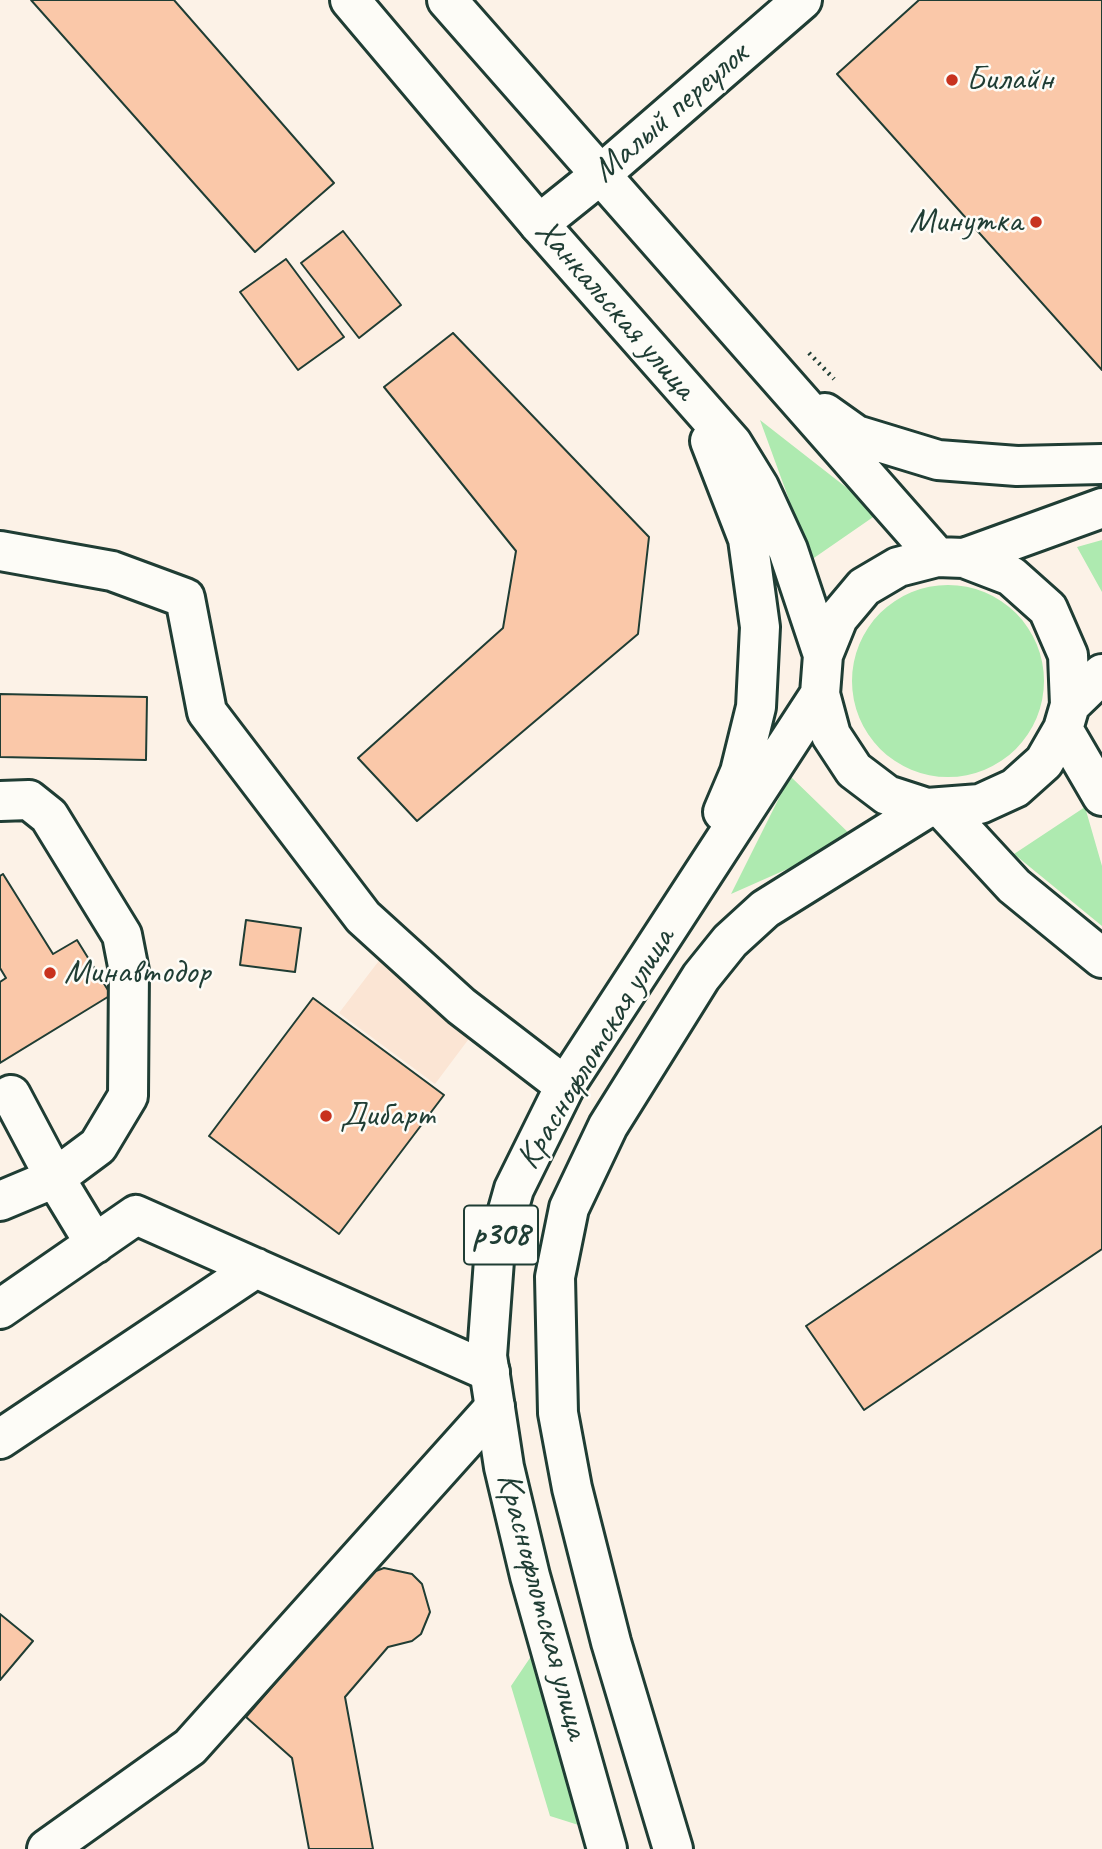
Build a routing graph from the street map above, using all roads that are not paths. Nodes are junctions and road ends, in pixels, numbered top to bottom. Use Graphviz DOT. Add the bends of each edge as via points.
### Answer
graph roads {
  1 [pos="350,0"];
  2 [pos="447,0"];
  3 [pos="802,0"];
  4 [pos="600,175"];
  5 [pos="539,223"];
  6 [pos="787,386"];
  7 [pos="696,403"];
  8 [pos="1102,464"];
  9 [pos="1102,508"];
  10 [pos="0,551"];
  11 [pos="951,558"];
  12 [pos="823,655"];
  13 [pos="1102,674"];
  14 [pos="820,694"];
  15 [pos="1066,717"];
  16 [pos="1102,796"];
  17 [pos="0,800"];
  18 [pos="935,808"];
  19 [pos="687,898"];
  20 [pos="1102,958"];
  21 [pos="565,1087"];
  22 [pos="12,1095"];
  23 [pos="55,1178"];
  24 [pos="0,1201"];
  25 [pos="95,1244"];
  26 [pos="256,1268"];
  27 [pos="0,1310"];
  28 [pos="492,1390"];
  29 [pos="0,1439"];
  30 [pos="47,1849"];
  31 [pos="607,1849"];
  32 [pos="673,1849"];
  1 -- 5 [label="main road, Ханкальская улица"];
  2 -- 4 [label="main road"];
  3 -- 4 [label="main road, Малый переулок"];
  4 -- 5 [label="main road, Малый переулок"];
  4 -- 6 [label="main road"];
  5 -- 7 [label="main road, Ханкальская улица"];
  6 -- 8 [label="main road" via="856,435 938,460 1017,466"];
  6 -- 11 [label="main road"];
  7 -- 12 [label="main road, Ханкальская улица" via="732,443 759,487 788,550"];
  7 -- 19 [label="main road" via="748,539 760,627 756,707 740,772"];
  9 -- 11 [label="main road"];
  10 -- 21 [label="main road" via="112,571 186,598 208,712 363,917 461,1006"];
  11 -- 12 [label="main road" via="898,567 864,587 838,618"];
  11 -- 15 [label="main road" via="1011,576 1048,609 1068,655"];
  12 -- 14 [label="main road"];
  13 -- 15 [label="main road"];
  14 -- 18 [label="main road" via="831,735 854,769 887,795"];
  14 -- 19 [label="main road, Краснофлотская улица / p308"];
  15 -- 16 [label="main road"];
  15 -- 18 [label="main road" via="1044,762 1015,788 980,804"];
  17 -- 23 [label="main road" via="29,800 49,816 122,935 129,971 128,1096 98,1146"];
  18 -- 20 [label="main road" via="1014,886"];
  18 -- 32 [label="main road" via="765,909 730,941 701,977 608,1126 569,1208 555,1278 558,1413 611,1642"];
  19 -- 21 [label="main road, Краснофлотская улица / p308"];
  21 -- 28 [label="main road, Краснофлотская улица / p308" via="514,1189 494,1260 487,1356"];
  22 -- 23 [label="main road"];
  23 -- 24 [label="main road"];
  23 -- 25 [label="main road"];
  25 -- 26 [label="main road" via="136,1215"];
  25 -- 27 [label="main road"];
  26 -- 28 [label="main road"];
  26 -- 29 [label="main road"];
  28 -- 30 [label="main road" via="190,1747"];
  28 -- 31 [label="main road, Краснофлотская улица / p308" via="504,1467 530,1576"];
}
